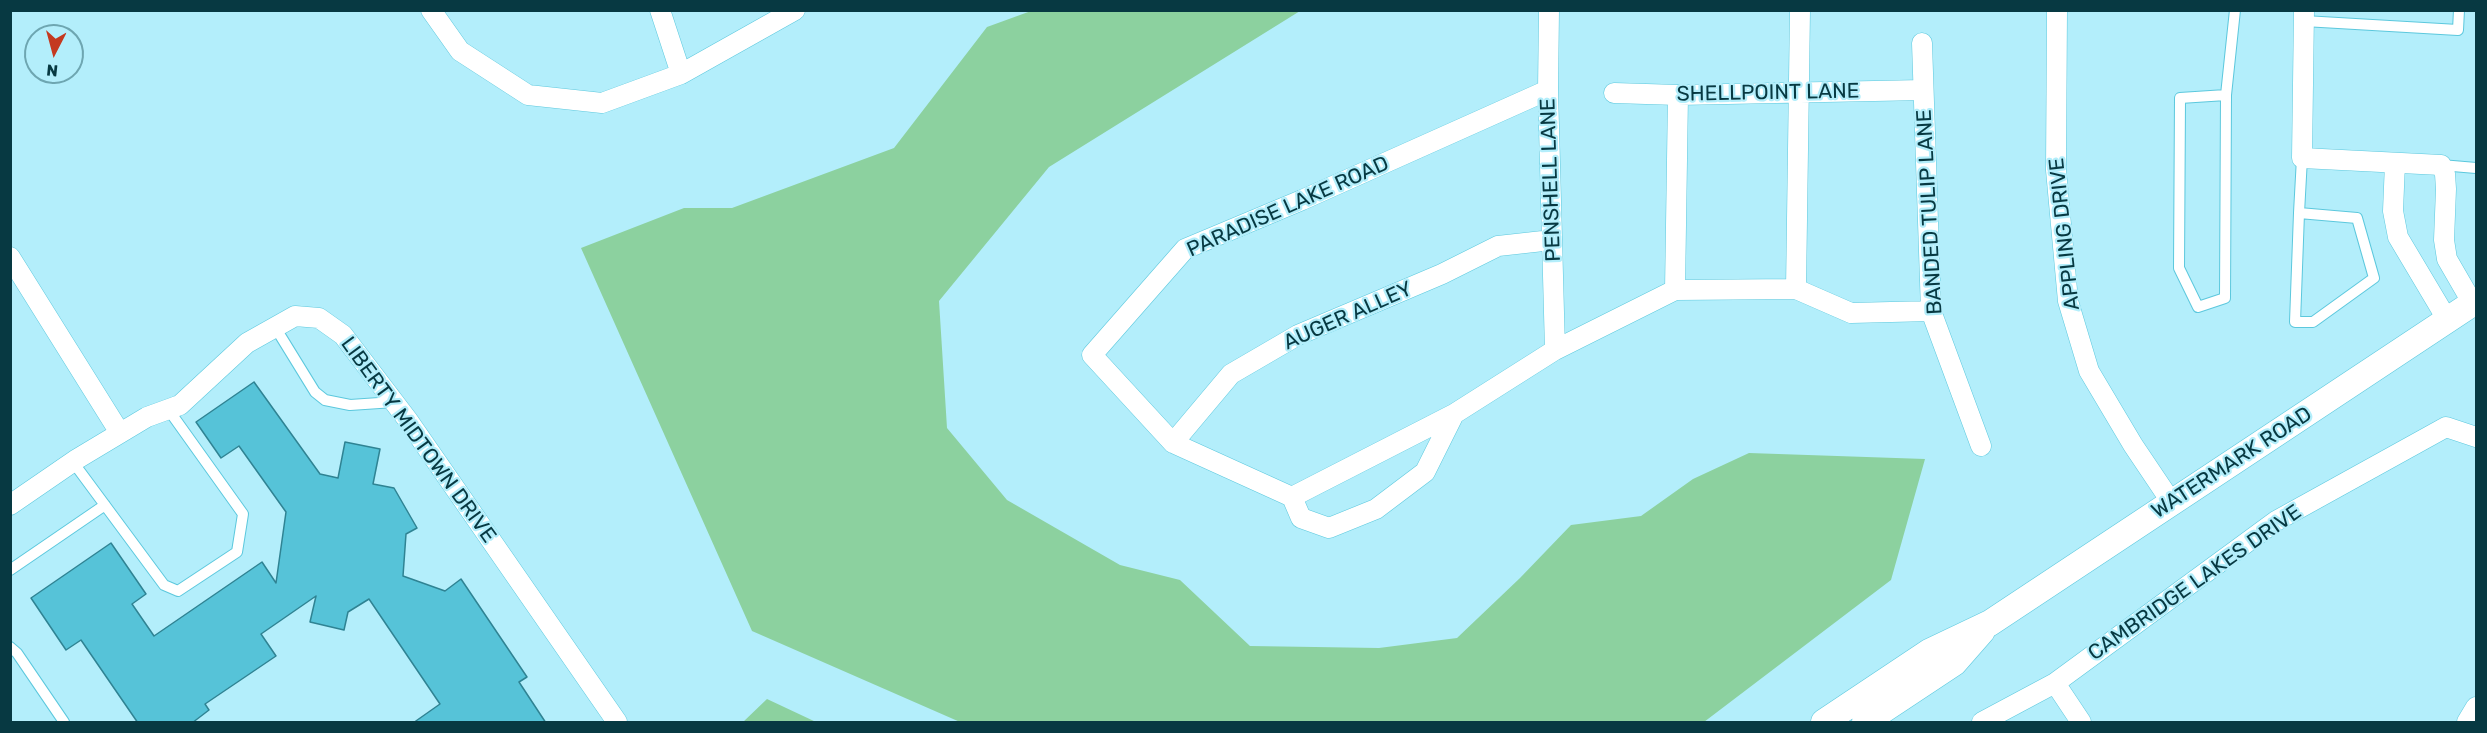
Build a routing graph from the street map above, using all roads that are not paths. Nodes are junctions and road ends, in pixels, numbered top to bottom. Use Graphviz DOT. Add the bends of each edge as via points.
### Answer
graph roads {
  1 [pos="430,10"];
  2 [pos="660,10"];
  3 [pos="795,10"];
  4 [pos="1549,10"];
  5 [pos="1800,10"];
  6 [pos="2057,10"];
  7 [pos="2235,10"];
  8 [pos="2459,10"];
  9 [pos="2304,16"];
  10 [pos="1923,43"];
  11 [pos="681,74"];
  12 [pos="1548,90"];
  13 [pos="1923,90"];
  14 [pos="1799,92"];
  15 [pos="1614,93"];
  16 [pos="1678,94"];
  17 [pos="2226,95"];
  18 [pos="2302,158"];
  19 [pos="2395,162"];
  20 [pos="2440,165"];
  21 [pos="2476,168"];
  22 [pos="2299,213"];
  23 [pos="1552,240"];
  24 [pos="10,257"];
  25 [pos="1796,289"];
  26 [pos="1675,290"];
  27 [pos="2475,303"];
  28 [pos="1931,311"];
  29 [pos="2448,321"];
  30 [pos="275,327"];
  31 [pos="1555,350"];
  32 [pos="394,402"];
  33 [pos="168,409"];
  34 [pos="1454,414"];
  35 [pos="120,433"];
  36 [pos="2476,437"];
  37 [pos="1173,443"];
  38 [pos="1981,446"];
  39 [pos="73,462"];
  40 [pos="1292,497"];
  41 [pos="2172,503"];
  42 [pos="10,505"];
  43 [pos="105,505"];
  44 [pos="10,570"];
  45 [pos="1990,623"];
  46 [pos="10,647"];
  47 [pos="2055,683"];
  48 [pos="2476,707"];
  49 [pos="64,723"];
  50 [pos="617,723"];
  51 [pos="1824,723"];
  52 [pos="1865,723"];
  53 [pos="1982,723"];
  54 [pos="2081,723"];
  55 [pos="2467,723"];
  1 -- 11 [label="street" via="460,51 528,95 602,103"];
  2 -- 11 [label="street"];
  3 -- 11 [label="street"];
  4 -- 12 [label="street, PENSHELL LANE"];
  5 -- 14 [label="street"];
  6 -- 41 [label="street, APPLING DRIVE" via="2056,170 2068,301 2089,371"];
  7 -- 17 [label="lane"];
  8 -- 9 [label="lane" via="2458,30"];
  9 -- 18 [label="street"];
  10 -- 13 [label="street, BANDED TULIP LANE"];
  12 -- 23 [label="street, PENSHELL LANE"];
  12 -- 37 [label="street, PARADISE LAKE ROAD" via="1185,249 1092,355"];
  13 -- 14 [label="street, SHELLPOINT LANE"];
  13 -- 28 [label="street, BANDED TULIP LANE"];
  14 -- 16 [label="street, SHELLPOINT LANE"];
  14 -- 25 [label="street"];
  15 -- 16 [label="street, SHELLPOINT LANE"];
  16 -- 26 [label="street"];
  17 -- 17 [label="lane" via="2225,298 2198,307 2179,268 2180,98"];
  18 -- 19 [label="street"];
  18 -- 22 [label="lane"];
  19 -- 20 [label="street"];
  19 -- 29 [label="street" via="2393,211 2398,237"];
  20 -- 21 [label="lane"];
  20 -- 27 [label="street" via="2445,174 2447,260"];
  22 -- 22 [label="lane" via="2295,322 2313,322 2374,278 2356,218"];
  23 -- 31 [label="street, PENSHELL LANE"];
  23 -- 37 [label="street, AUGER ALLEY" via="1498,246 1443,274 1298,335 1231,374"];
  24 -- 35 [label="street"];
  25 -- 26 [label="street"];
  25 -- 28 [label="street" via="1851,313"];
  26 -- 31 [label="street"];
  27 -- 29 [label="street, WATERMARK ROAD"];
  28 -- 38 [label="street, BANDED TULIP LANE"];
  29 -- 41 [label="street, WATERMARK ROAD"];
  30 -- 32 [label="lane" via="315,392 325,400 350,405"];
  30 -- 32 [label="street, LIBERTY MIDTOWN DRIVE" via="294,316 320,318 343,335"];
  30 -- 33 [label="street, LIBERTY MIDTOWN DRIVE" via="247,343 180,405"];
  31 -- 34 [label="street"];
  32 -- 50 [label="street, LIBERTY MIDTOWN DRIVE"];
  33 -- 35 [label="street, LIBERTY MIDTOWN DRIVE"];
  33 -- 43 [label="lane" via="243,514 237,552 178,591 164,585"];
  34 -- 40 [label="street"];
  34 -- 40 [label="street" via="1425,472 1376,509 1329,528 1301,518"];
  35 -- 39 [label="street, LIBERTY MIDTOWN DRIVE"];
  36 -- 47 [label="street, CAMBRIDGE LAKES DRIVE" via="2446,427 2276,521"];
  37 -- 40 [label="street, PARADISE LAKE ROAD"];
  39 -- 42 [label="street, LIBERTY MIDTOWN DRIVE"];
  39 -- 43 [label="lane"];
  41 -- 45 [label="street, WATERMARK ROAD"];
  43 -- 44 [label="lane"];
  45 -- 51 [label="street, WATERMARK ROAD" via="1929,652"];
  45 -- 52 [label="street, WATERMARK ROAD" via="1954,663"];
  46 -- 49 [label="lane"];
  47 -- 53 [label="street, CAMBRIDGE LAKES DRIVE"];
  47 -- 54 [label="street"];
  48 -- 55 [label="street"];
}
